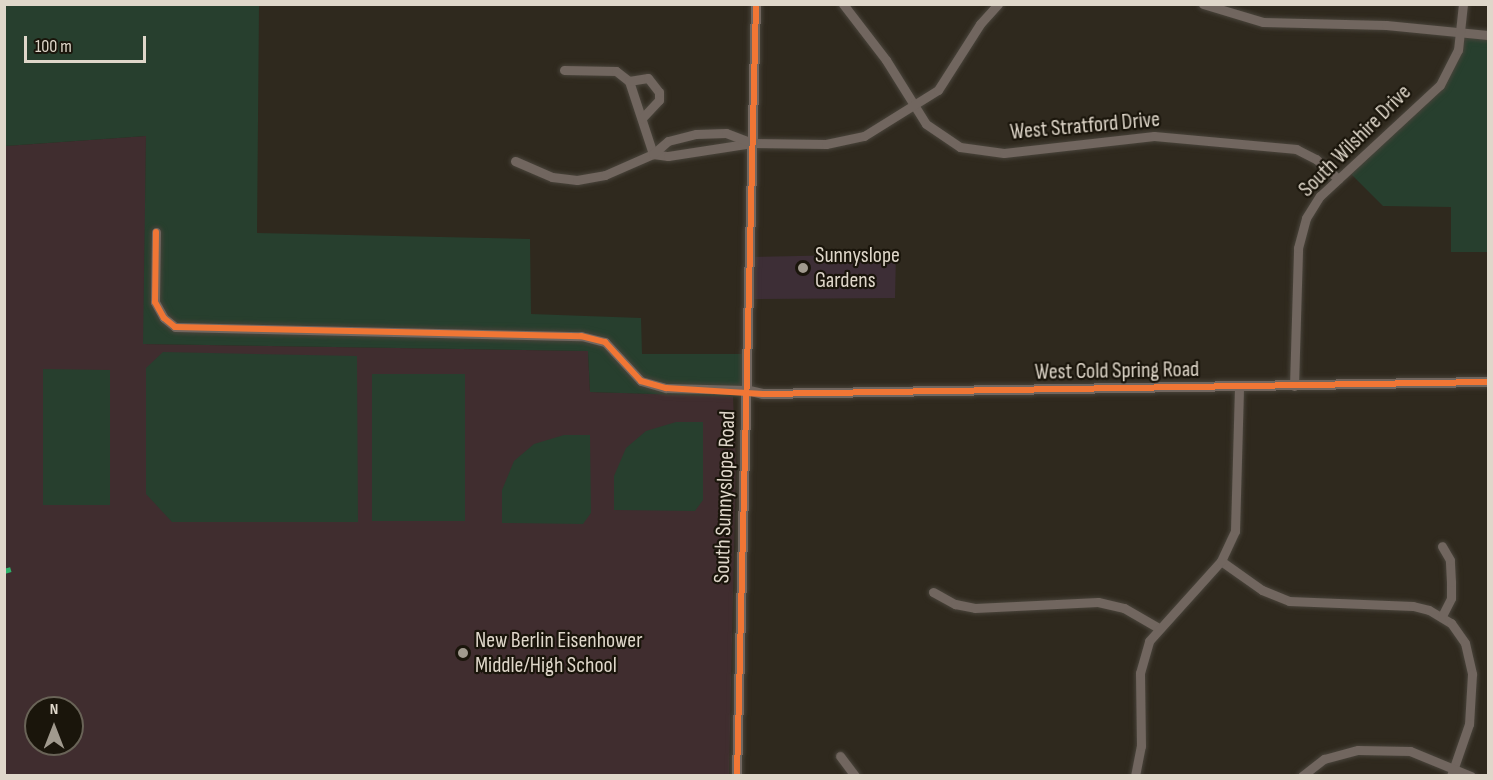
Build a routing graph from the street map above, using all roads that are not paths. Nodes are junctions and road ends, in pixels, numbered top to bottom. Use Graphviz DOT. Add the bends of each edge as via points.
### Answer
graph roads {
  1 [pos="756,4"];
  2 [pos="843,4"];
  3 [pos="998,4"];
  4 [pos="1203,4"];
  5 [pos="1463,4"];
  6 [pos="1461,32"];
  7 [pos="1488,35"];
  8 [pos="564,70"];
  9 [pos="628,81"];
  10 [pos="915,106"];
  11 [pos="642,118"];
  12 [pos="752,143"];
  13 [pos="653,154"];
  14 [pos="515,161"];
  15 [pos="1338,179"];
  16 [pos="156,232"];
  17 [pos="1488,382"];
  18 [pos="1294,386"];
  19 [pos="1239,387"];
  20 [pos="746,390"];
  21 [pos="1442,546"];
  22 [pos="1221,561"];
  23 [pos="933,592"];
  24 [pos="1442,616"];
  25 [pos="1157,627"];
  26 [pos="840,756"];
  27 [pos="1452,772"];
  28 [pos="737,776"];
  29 [pos="855,776"];
  30 [pos="1135,776"];
  31 [pos="1302,776"];
  32 [pos="1471,776"];
  1 -- 12 [label="street, South Sunnyslope Road"];
  2 -- 10 [label="street, West Stratford Drive"];
  3 -- 10 [label="street" via="980,24 942,85"];
  4 -- 6 [label="street" via="1263,22 1386,25"];
  5 -- 6 [label="street, South Wilshire Drive"];
  6 -- 7 [label="street"];
  6 -- 15 [label="street, South Wilshire Drive" via="1455,60 1440,85"];
  8 -- 9 [label="street" via="616,71"];
  9 -- 11 [label="street"];
  9 -- 11 [label="street" via="648,78 659,92 659,100"];
  10 -- 12 [label="street" via="854,140 807,145"];
  10 -- 15 [label="street, West Stratford Drive" via="942,138 973,151 1004,153 1154,136 1296,149 1316,159"];
  11 -- 13 [label="street"];
  12 -- 13 [label="street" via="668,156"];
  12 -- 13 [label="street" via="726,133 696,134 668,141"];
  12 -- 20 [label="street, South Sunnyslope Road"];
  13 -- 14 [label="street" via="605,175 577,180 552,177"];
  15 -- 18 [label="street, South Wilshire Drive" via="1314,204 1300,232"];
  16 -- 20 [label="street" via="155,302 175,327 581,336 605,342 641,381 666,388"];
  17 -- 18 [label="street, West Cold Spring Road"];
  18 -- 19 [label="street, West Cold Spring Road"];
  19 -- 20 [label="street, West Cold Spring Road" via="763,394"];
  19 -- 22 [label="street" via="1235,531"];
  20 -- 28 [label="street, South Sunnyslope Road"];
  21 -- 24 [label="street" via="1450,560 1451,598"];
  22 -- 24 [label="street" via="1262,590 1289,601 1413,606"];
  22 -- 25 [label="street"];
  23 -- 25 [label="street" via="955,604 975,608 1098,602 1124,608"];
  24 -- 27 [label="street" via="1462,638 1471,664 1469,724"];
  25 -- 30 [label="street" via="1142,662 1140,746"];
  26 -- 29 [label="street"];
  27 -- 31 [label="street" via="1410,751 1358,750 1324,759"];
  27 -- 32 [label="street"];
}
